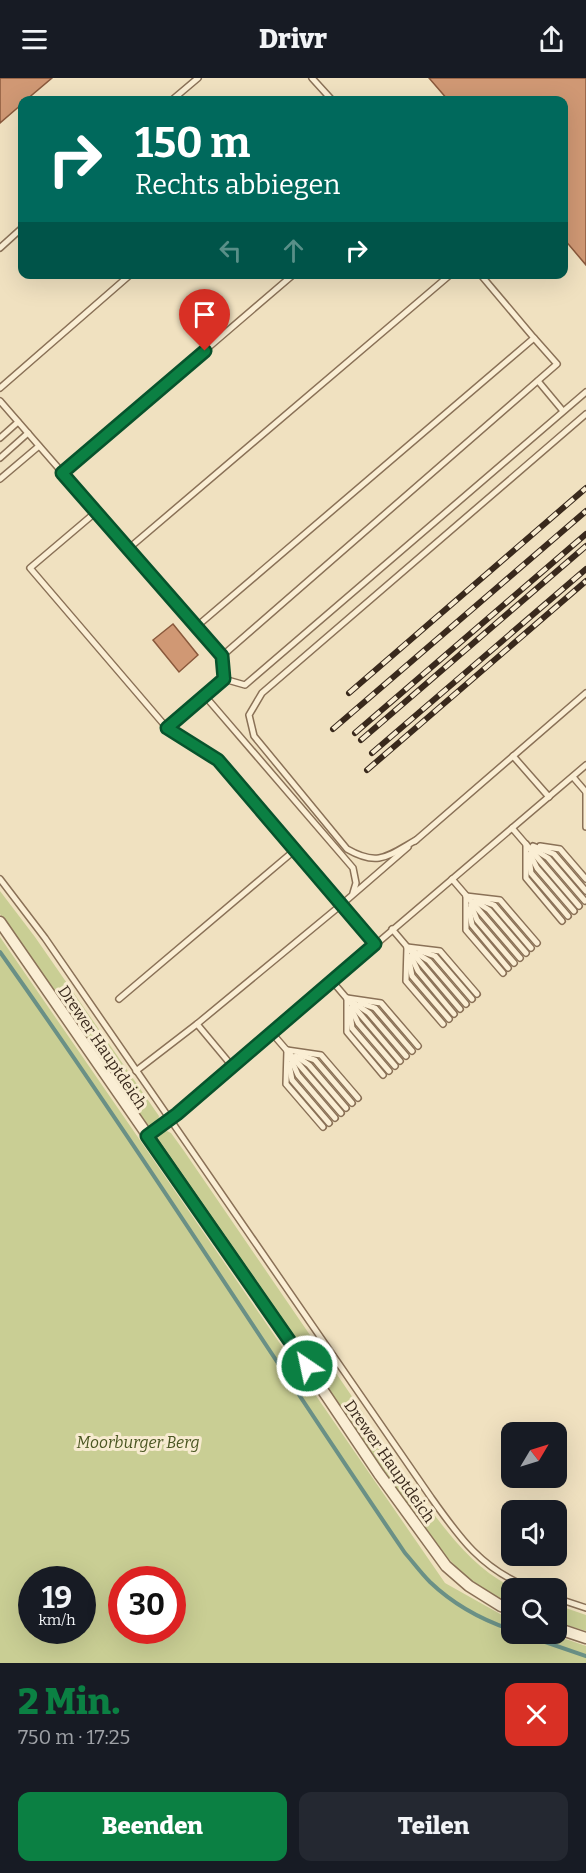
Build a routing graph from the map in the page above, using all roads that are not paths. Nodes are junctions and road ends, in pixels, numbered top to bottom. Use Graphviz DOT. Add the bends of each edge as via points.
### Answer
graph roads {
  1 [pos="198,78"];
  2 [pos="312,78"];
  3 [pos="177,96"];
  4 [pos="328,96"];
  5 [pos="18,232"];
  6 [pos="0,248"];
  7 [pos="125,279"];
  8 [pos="288,279"];
  9 [pos="445,279"];
  10 [pos="484,279"];
  11 [pos="534,339"];
  12 [pos="538,381"];
  13 [pos="0,388"];
  14 [pos="586,392"];
  15 [pos="0,401"];
  16 [pos="563,411"];
  17 [pos="586,414"];
  18 [pos="18,422"];
  19 [pos="28,433"];
  20 [pos="0,438"];
  21 [pos="39,446"];
  22 [pos="0,458"];
  23 [pos="62,473"];
  24 [pos="0,479"];
  25 [pos="96,512"];
  26 [pos="128,549"];
  27 [pos="196,627"];
  28 [pos="222,656"];
  29 [pos="224,679"];
  30 [pos="586,693"];
  31 [pos="205,696"];
  32 [pos="167,728"];
  33 [pos="513,756"];
  34 [pos="586,765"];
  35 [pos="573,777"];
  36 [pos="586,792"];
  37 [pos="549,797"];
  38 [pos="586,827"];
  39 [pos="512,828"];
  40 [pos="416,840"];
  41 [pos="526,844"];
  42 [pos="295,850"];
  43 [pos="0,879"];
  44 [pos="452,879"];
  45 [pos="586,879"];
  46 [pos="586,891"];
  47 [pos="352,896"];
  48 [pos="466,896"];
  49 [pos="585,901"];
  50 [pos="341,905"];
  51 [pos="579,906"];
  52 [pos="574,911"];
  53 [pos="568,916"];
  54 [pos="562,921"];
  55 [pos="0,922"];
  56 [pos="392,929"];
  57 [pos="537,943"];
  58 [pos="375,944"];
  59 [pos="407,946"];
  60 [pos="531,948"];
  61 [pos="526,953"];
  62 [pos="520,958"];
  63 [pos="514,963"];
  64 [pos="508,968"];
  65 [pos="503,973"];
  66 [pos="332,981"];
  67 [pos="477,994"];
  68 [pos="347,998"];
  69 [pos="118,999"];
  70 [pos="471,999"];
  71 [pos="466,1004"];
  72 [pos="460,1009"];
  73 [pos="454,1014"];
  74 [pos="449,1019"];
  75 [pos="197,1024"];
  76 [pos="443,1024"];
  77 [pos="272,1032"];
  78 [pos="418,1046"];
  79 [pos="287,1050"];
  80 [pos="412,1051"];
  81 [pos="406,1056"];
  82 [pos="400,1061"];
  83 [pos="232,1066"];
  84 [pos="395,1066"];
  85 [pos="136,1071"];
  86 [pos="389,1071"];
  87 [pos="383,1076"];
  88 [pos="358,1098"];
  89 [pos="352,1103"];
  90 [pos="346,1108"];
  91 [pos="340,1113"];
  92 [pos="335,1118"];
  93 [pos="169,1120"];
  94 [pos="329,1123"];
  95 [pos="323,1128"];
  96 [pos="147,1136"];
  97 [pos="507,1578"];
  98 [pos="567,1602"];
  99 [pos="501,1606"];
  100 [pos="586,1608"];
  101 [pos="567,1632"];
  102 [pos="586,1638"];
  1 -- 3 [label="lane"];
  2 -- 4 [label="lane"];
  5 -- 6 [label="lane"];
  7 -- 13 [label="lane"];
  8 -- 23 [label="lane"];
  9 -- 26 [label="lane"];
  10 -- 11 [label="lane"];
  11 -- 12 [label="lane" via="557,364"];
  11 -- 27 [label="lane"];
  12 -- 16 [label="lane"];
  12 -- 28 [label="lane"];
  14 -- 16 [label="lane"];
  15 -- 18 [label="lane"];
  16 -- 29 [label="lane" via="246,685"];
  17 -- 40 [label="lane" via="262,693 249,715 254,736 347,849 361,857 378,859"];
  18 -- 19 [label="lane"];
  18 -- 20 [label="lane"];
  19 -- 21 [label="lane"];
  19 -- 22 [label="lane"];
  21 -- 23 [label="lane"];
  21 -- 24 [label="lane"];
  23 -- 25 [label="lane"];
  25 -- 26 [label="lane"];
  25 -- 32 [label="lane" via="30,568"];
  26 -- 27 [label="lane"];
  27 -- 28 [label="lane"];
  28 -- 29 [label="lane"];
  29 -- 31 [label="lane"];
  30 -- 33 [label="lane"];
  31 -- 32 [label="lane"];
  31 -- 47 [label="lane" via="353,868 356,883"];
  32 -- 42 [label="lane" via="218,760"];
  33 -- 37 [label="lane"];
  33 -- 40 [label="lane"];
  34 -- 35 [label="lane"];
  35 -- 36 [label="lane"];
  35 -- 37 [label="lane"];
  36 -- 38 [label="lane"];
  37 -- 39 [label="lane"];
  39 -- 41 [label="lane"];
  39 -- 44 [label="lane"];
  40 -- 47 [label="lane"];
  41 -- 45 [label="lane" via="560,849"];
  41 -- 46 [label="lane" via="554,854"];
  41 -- 49 [label="lane" via="548,858"];
  41 -- 51 [label="lane"];
  41 -- 52 [label="lane" via="537,868"];
  41 -- 53 [label="lane" via="531,873"];
  41 -- 54 [label="lane" via="526,878"];
  42 -- 50 [label="lane"];
  42 -- 69 [label="lane"];
  43 -- 85 [label="lane"];
  44 -- 48 [label="lane"];
  44 -- 56 [label="lane"];
  47 -- 50 [label="lane"];
  48 -- 57 [label="lane" via="500,900"];
  48 -- 60 [label="lane" via="494,905"];
  48 -- 61 [label="lane" via="489,910"];
  48 -- 62 [label="lane"];
  48 -- 63 [label="lane" via="477,920"];
  48 -- 64 [label="lane" via="472,925"];
  48 -- 65 [label="lane" via="466,930"];
  50 -- 58 [label="lane"];
  50 -- 75 [label="lane"];
  55 -- 96 [label="street, Drewer Hauptdeich"];
  56 -- 58 [label="lane"];
  56 -- 59 [label="lane"];
  58 -- 66 [label="lane"];
  59 -- 67 [label="lane" via="440,951"];
  59 -- 70 [label="lane" via="435,956"];
  59 -- 71 [label="lane" via="429,961"];
  59 -- 72 [label="lane"];
  59 -- 73 [label="lane" via="418,971"];
  59 -- 74 [label="lane" via="412,976"];
  59 -- 76 [label="lane" via="406,981"];
  66 -- 68 [label="lane"];
  66 -- 77 [label="lane"];
  68 -- 78 [label="lane" via="381,1003"];
  68 -- 80 [label="lane" via="375,1008"];
  68 -- 81 [label="lane" via="369,1013"];
  68 -- 82 [label="lane"];
  68 -- 84 [label="lane" via="358,1023"];
  68 -- 86 [label="lane" via="352,1028"];
  68 -- 87 [label="lane" via="347,1032"];
  75 -- 83 [label="lane"];
  75 -- 85 [label="lane"];
  77 -- 79 [label="lane"];
  77 -- 83 [label="lane"];
  79 -- 88 [label="lane" via="321,1055"];
  79 -- 89 [label="lane" via="315,1060"];
  79 -- 90 [label="lane" via="309,1065"];
  79 -- 91 [label="lane"];
  79 -- 92 [label="lane" via="298,1075"];
  79 -- 94 [label="lane" via="292,1080"];
  79 -- 95 [label="lane" via="286,1084"];
  83 -- 93 [label="lane"];
  85 -- 93 [label="lane"];
  93 -- 96 [label="lane"];
  93 -- 97 [label="lane" via="465,1545"];
  96 -- 99 [label="street, Drewer Hauptdeich" via="446,1566"];
  98 -- 100 [label="lane"];
  101 -- 102 [label="street"];
}
